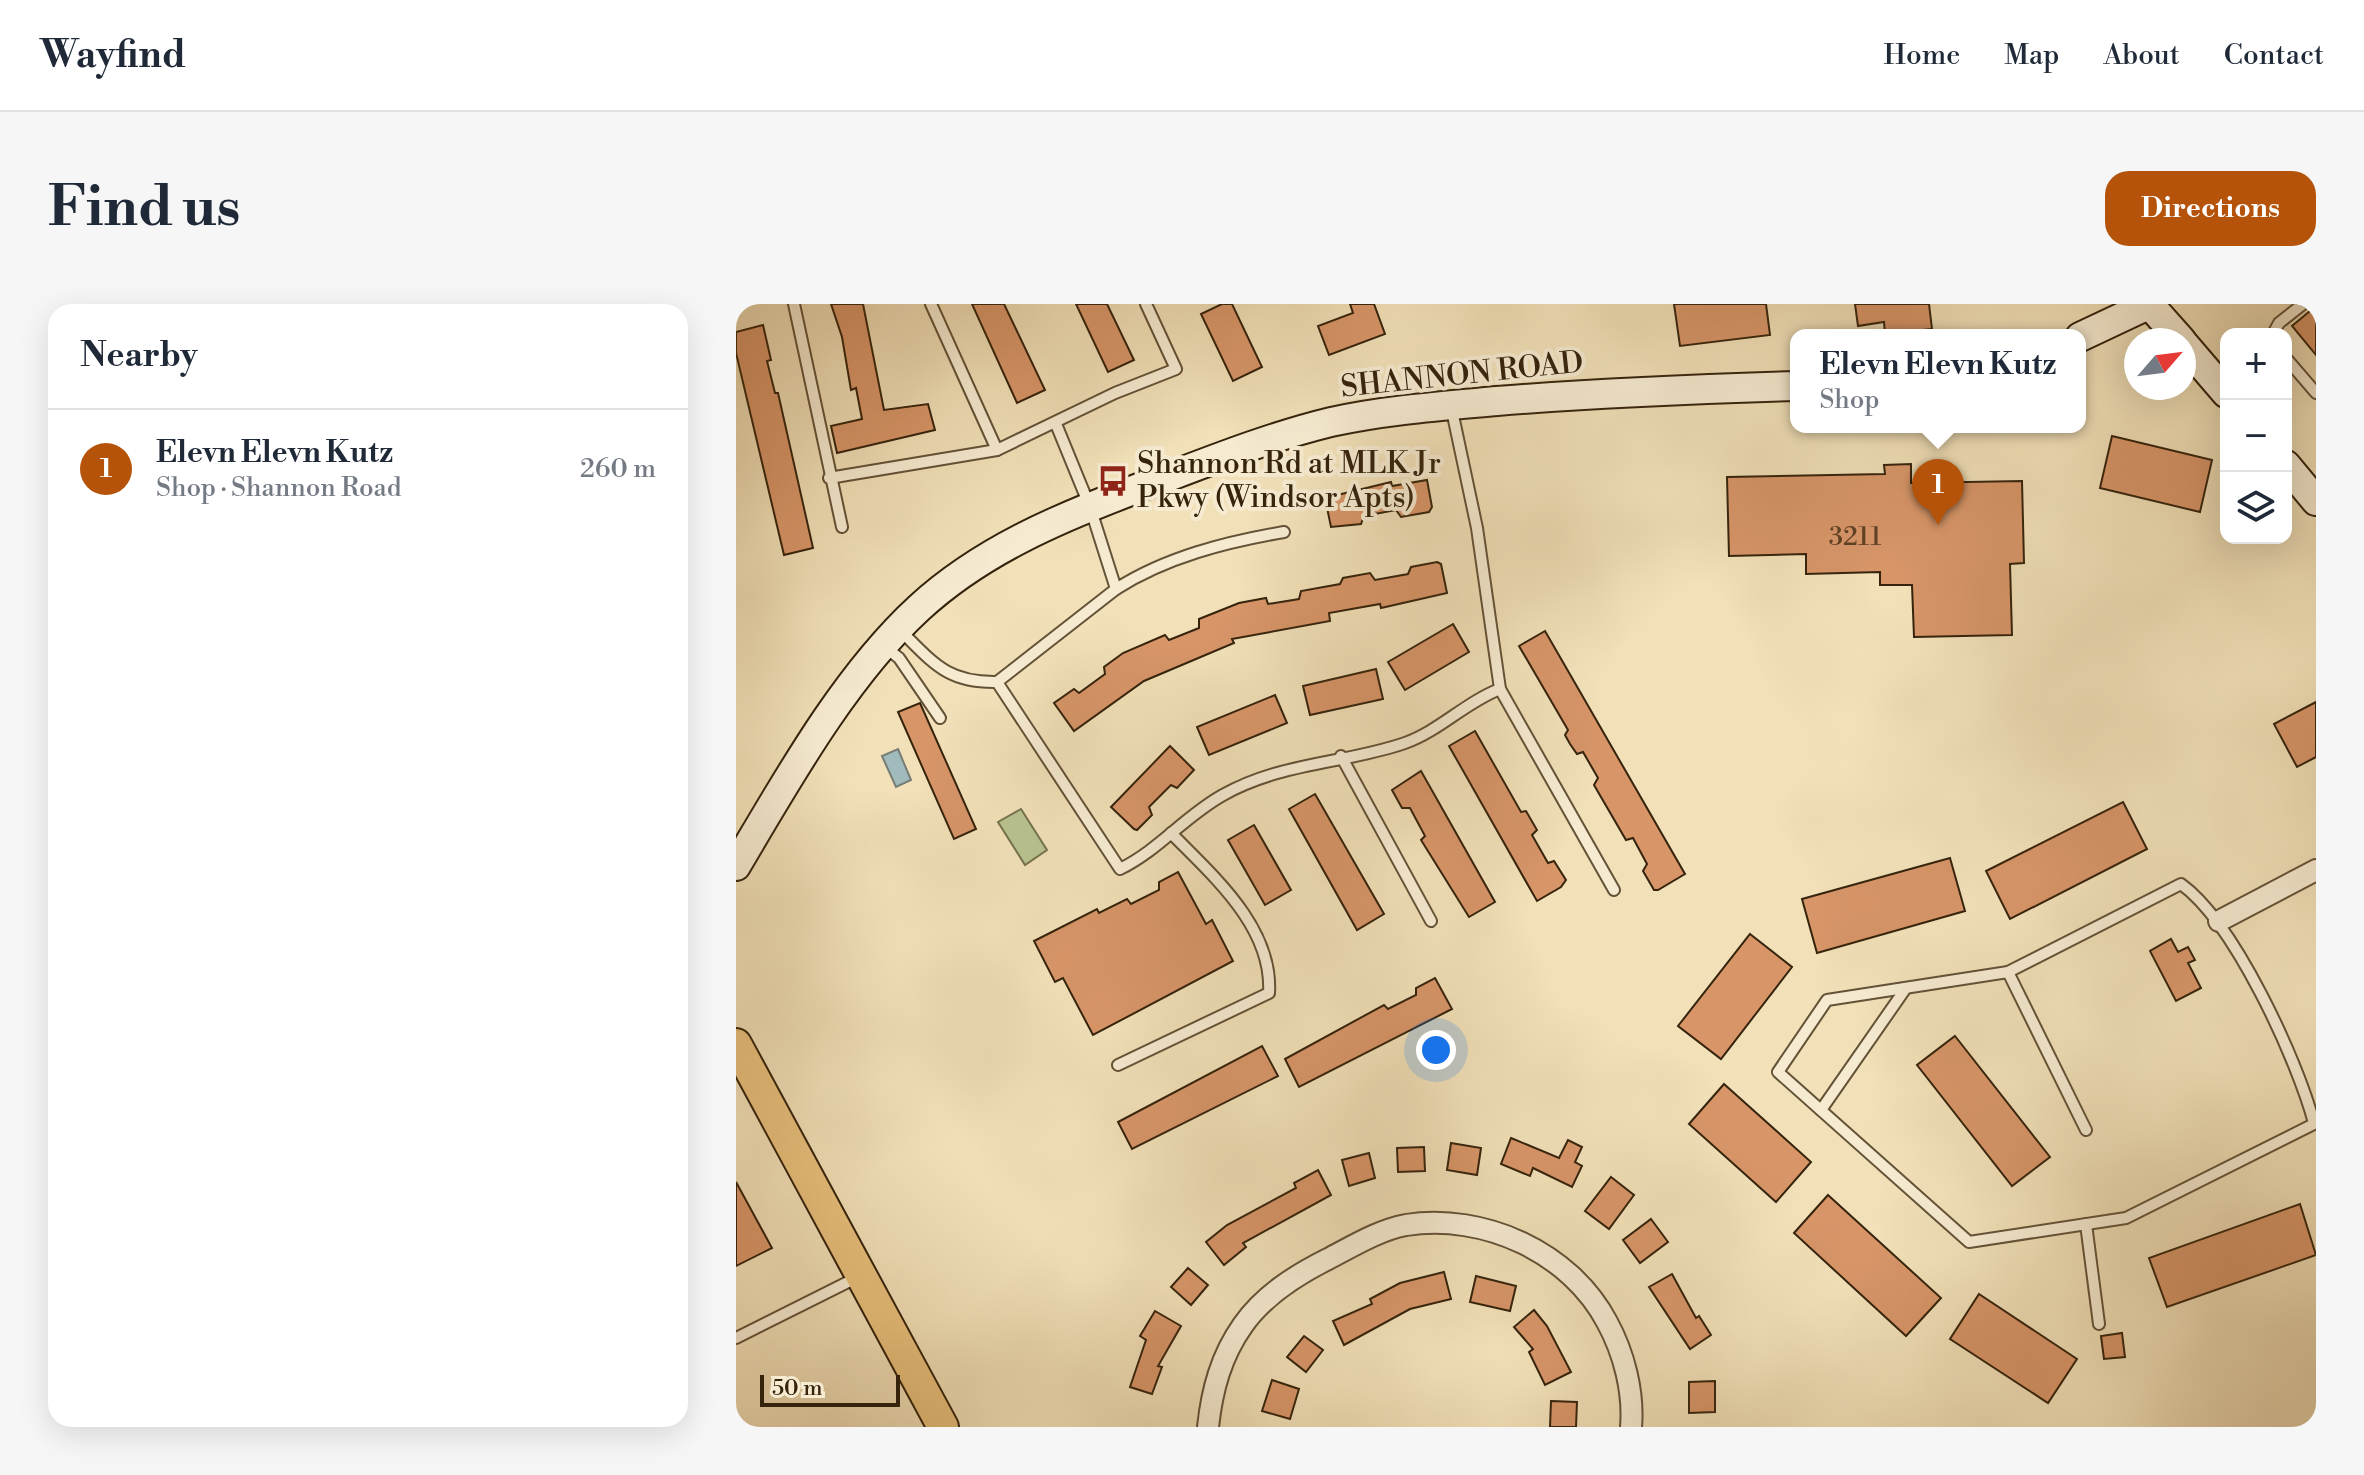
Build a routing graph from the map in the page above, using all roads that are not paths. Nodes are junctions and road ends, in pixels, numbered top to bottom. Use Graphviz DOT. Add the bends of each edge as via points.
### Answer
graph roads {
  1 [pos="794,304"];
  2 [pos="931,304"];
  3 [pos="1146,304"];
  4 [pos="2149,304"];
  5 [pos="2303,304"];
  6 [pos="2170,328"];
  7 [pos="2276,328"];
  8 [pos="2086,334"];
  9 [pos="2196,358"];
  10 [pos="2292,365"];
  11 [pos="1790,386"];
  12 [pos="2220,386"];
  13 [pos="2316,393"];
  14 [pos="1451,405"];
  15 [pos="1056,424"];
  16 [pos="997,450"];
  17 [pos="2292,471"];
  18 [pos="829,478"];
  19 [pos="2312,489"];
  20 [pos="1090,507"];
  21 [pos="842,527"];
  22 [pos="1284,532"];
  23 [pos="1116,589"];
  24 [pos="891,637"];
  25 [pos="997,682"];
  26 [pos="1500,689"];
  27 [pos="940,718"];
  28 [pos="1341,756"];
  29 [pos="1171,833"];
  30 [pos="736,866"];
  31 [pos="2316,870"];
  32 [pos="1614,890"];
  33 [pos="1431,921"];
  34 [pos="2219,921"];
  35 [pos="2008,972"];
  36 [pos="1906,988"];
  37 [pos="736,1044"];
  38 [pos="1118,1065"];
  39 [pos="1821,1110"];
  40 [pos="2315,1123"];
  41 [pos="2086,1130"];
  42 [pos="2086,1224"];
  43 [pos="862,1275"];
  44 [pos="2099,1324"];
  45 [pos="736,1338"];
  46 [pos="943,1427"];
  47 [pos="1208,1427"];
  48 [pos="1631,1427"];
  1 -- 18 [label="lane"];
  2 -- 16 [label="lane"];
  3 -- 15 [label="lane" via="1176,369"];
  4 -- 6 [label="street"];
  4 -- 8 [label="street"];
  5 -- 7 [label="lane"];
  9 -- 12 [label="street"];
  10 -- 13 [label="lane"];
  11 -- 14 [label="street, SHANNON ROAD"];
  14 -- 20 [label="street, SHANNON ROAD" via="1331,422"];
  14 -- 26 [label="lane" via="1477,528"];
  15 -- 16 [label="lane"];
  15 -- 20 [label="lane"];
  16 -- 18 [label="lane"];
  17 -- 19 [label="street"];
  18 -- 21 [label="lane"];
  20 -- 23 [label="lane"];
  20 -- 24 [label="street, SHANNON ROAD" via="981,561 941,589"];
  22 -- 23 [label="lane" via="1230,541"];
  23 -- 25 [label="lane"];
  24 -- 25 [label="lane" via="968,682"];
  24 -- 27 [label="lane" via="899,658"];
  24 -- 30 [label="street, SHANNON ROAD" via="812,746"];
  25 -- 29 [label="lane" via="1120,869"];
  26 -- 28 [label="lane" via="1404,743"];
  26 -- 32 [label="lane"];
  28 -- 29 [label="lane" via="1290,768 1225,794"];
  28 -- 33 [label="lane"];
  29 -- 38 [label="lane" via="1219,882 1254,930 1271,968 1269,993"];
  31 -- 34 [label="street"];
  34 -- 35 [label="lane" via="2181,884"];
  34 -- 40 [label="lane" via="2297,1068"];
  35 -- 36 [label="lane"];
  35 -- 41 [label="lane"];
  36 -- 39 [label="lane"];
  36 -- 39 [label="lane" via="1827,1000 1778,1072"];
  37 -- 43 [label="main road"];
  39 -- 42 [label="lane" via="1969,1242"];
  40 -- 42 [label="lane" via="2126,1218"];
  42 -- 44 [label="lane"];
  43 -- 45 [label="lane"];
  43 -- 46 [label="main road"];
  47 -- 48 [label="street" via="1227,1350 1267,1298 1304,1271 1369,1238 1406,1225 1438,1223 1518,1239 1577,1281 1614,1334 1630,1393"];
}
